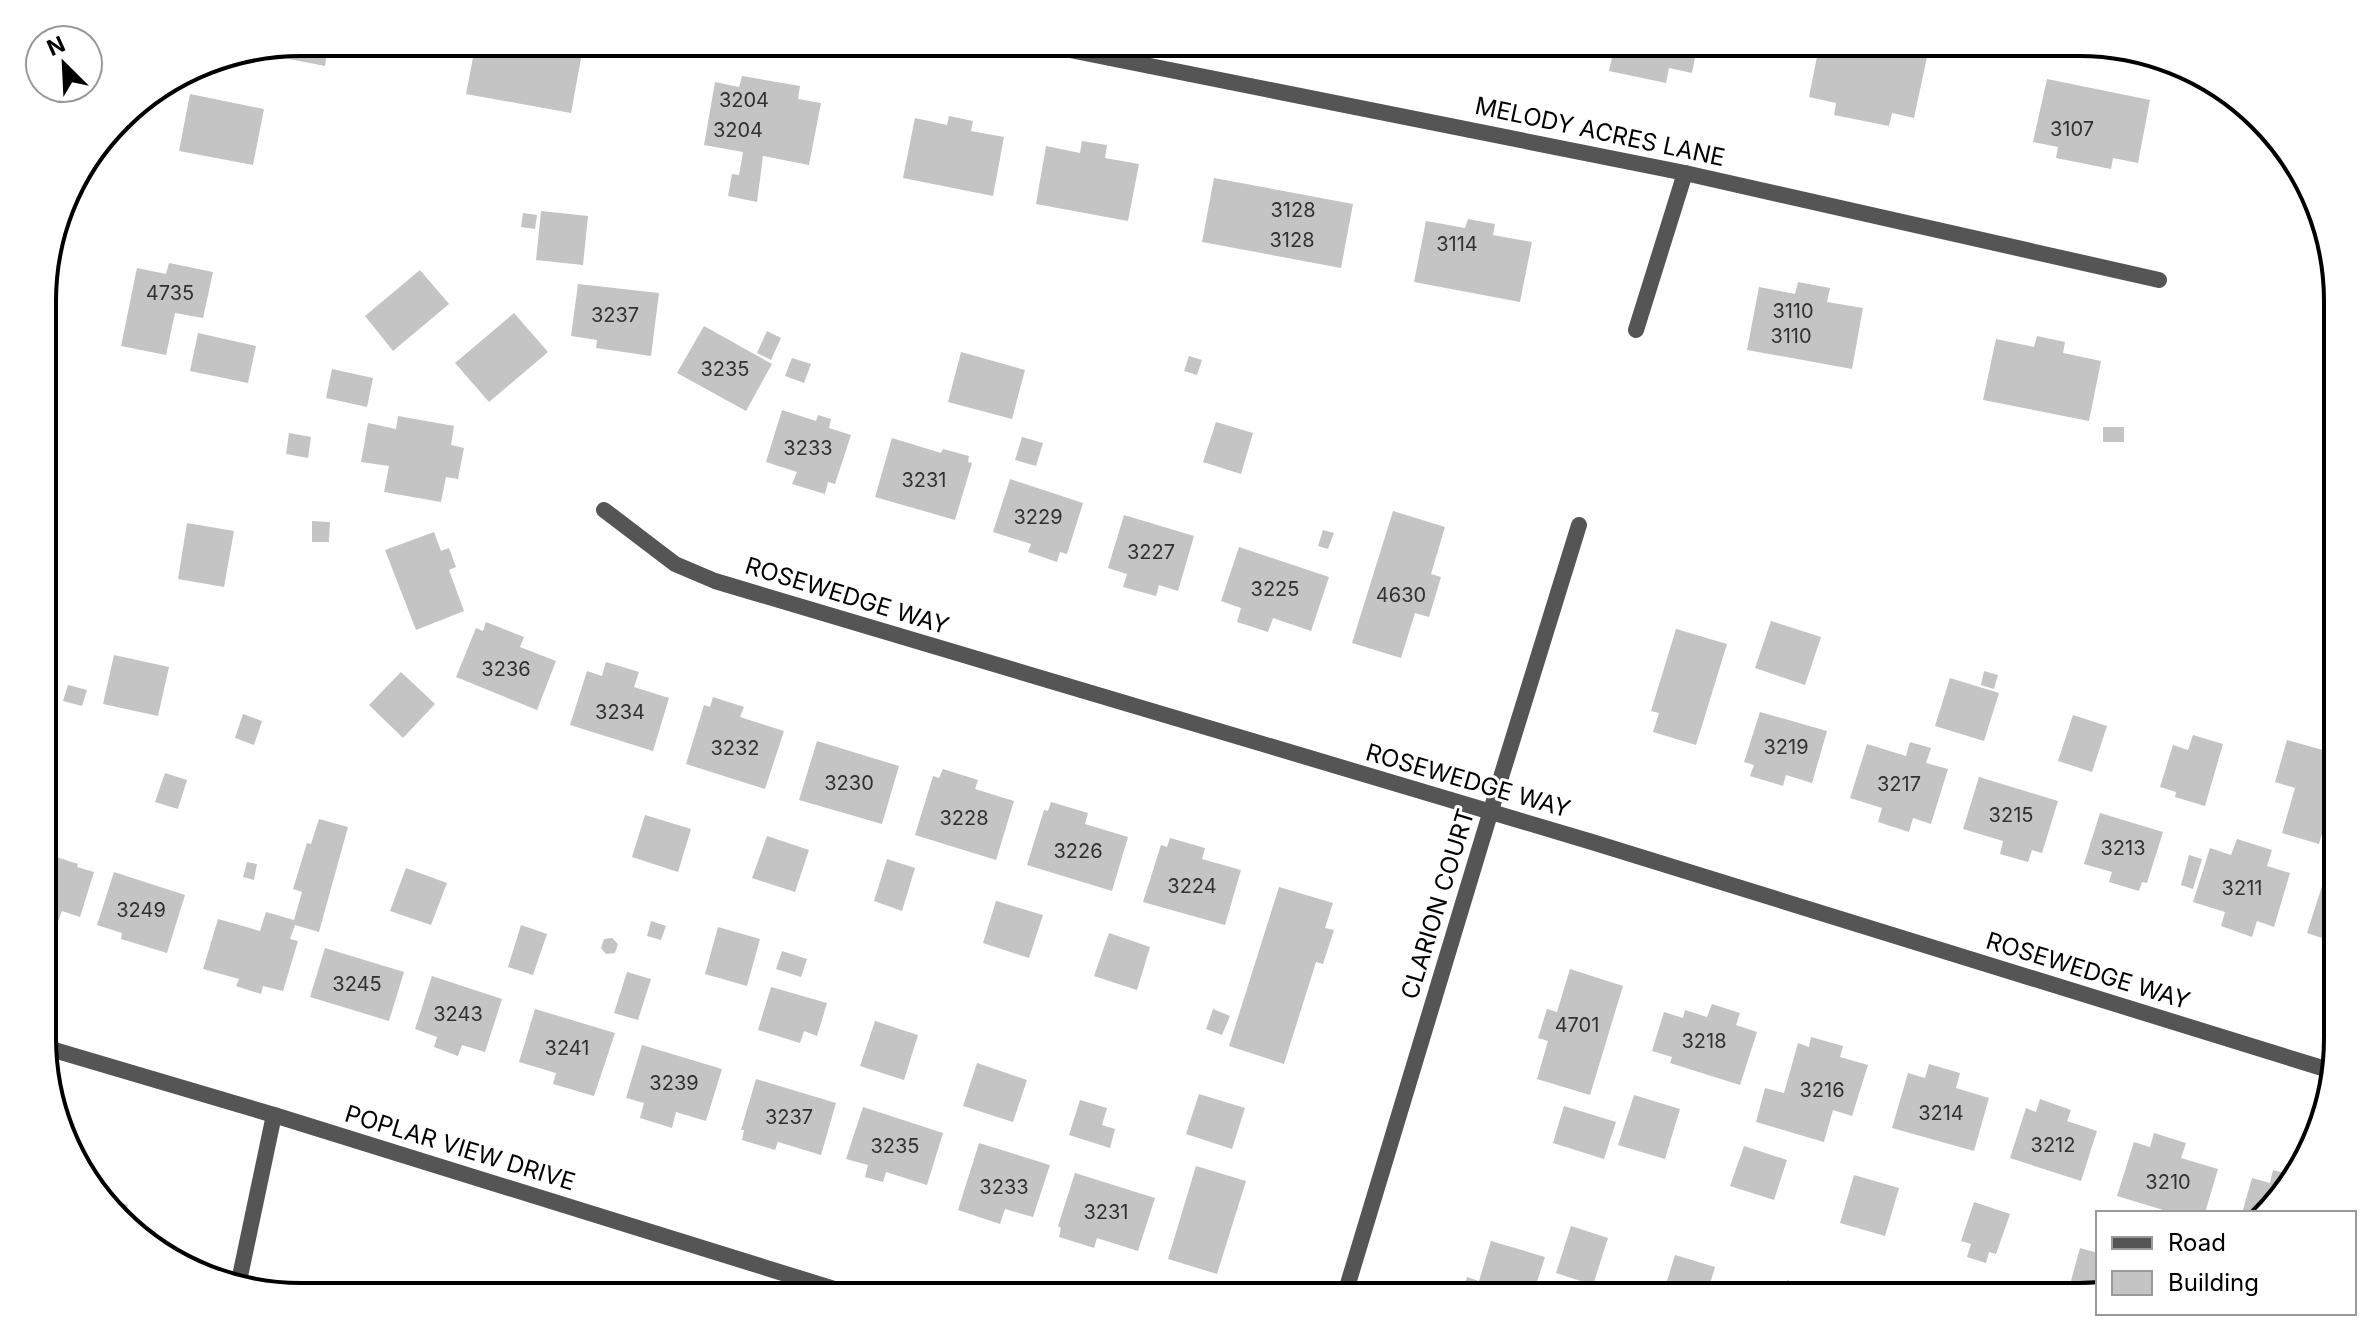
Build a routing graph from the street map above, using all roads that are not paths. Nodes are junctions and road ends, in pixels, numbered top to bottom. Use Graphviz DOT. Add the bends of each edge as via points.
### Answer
graph roads {
  1 [pos="1100,56"];
  2 [pos="1685,173"];
  3 [pos="2159,280"];
  4 [pos="1636,330"];
  5 [pos="604,510"];
  6 [pos="1579,525"];
  7 [pos="1491,813"];
  8 [pos="57,1051"];
  9 [pos="2321,1068"];
  10 [pos="274,1115"];
  11 [pos="240,1275"];
  12 [pos="1348,1282"];
  13 [pos="814,1283"];
  1 -- 2 [label="street, MELODY ACRES LANE"];
  2 -- 3 [label="street, MELODY ACRES LANE"];
  2 -- 4 [label="street"];
  5 -- 7 [label="street, ROSEWEDGE WAY" via="675,564 715,581"];
  6 -- 7 [label="street, CLARION COURT"];
  7 -- 9 [label="street, ROSEWEDGE WAY"];
  7 -- 12 [label="street, CLARION COURT"];
  8 -- 10 [label="street, POPLAR VIEW DRIVE"];
  10 -- 11 [label="street"];
  10 -- 13 [label="street, POPLAR VIEW DRIVE"];
}
